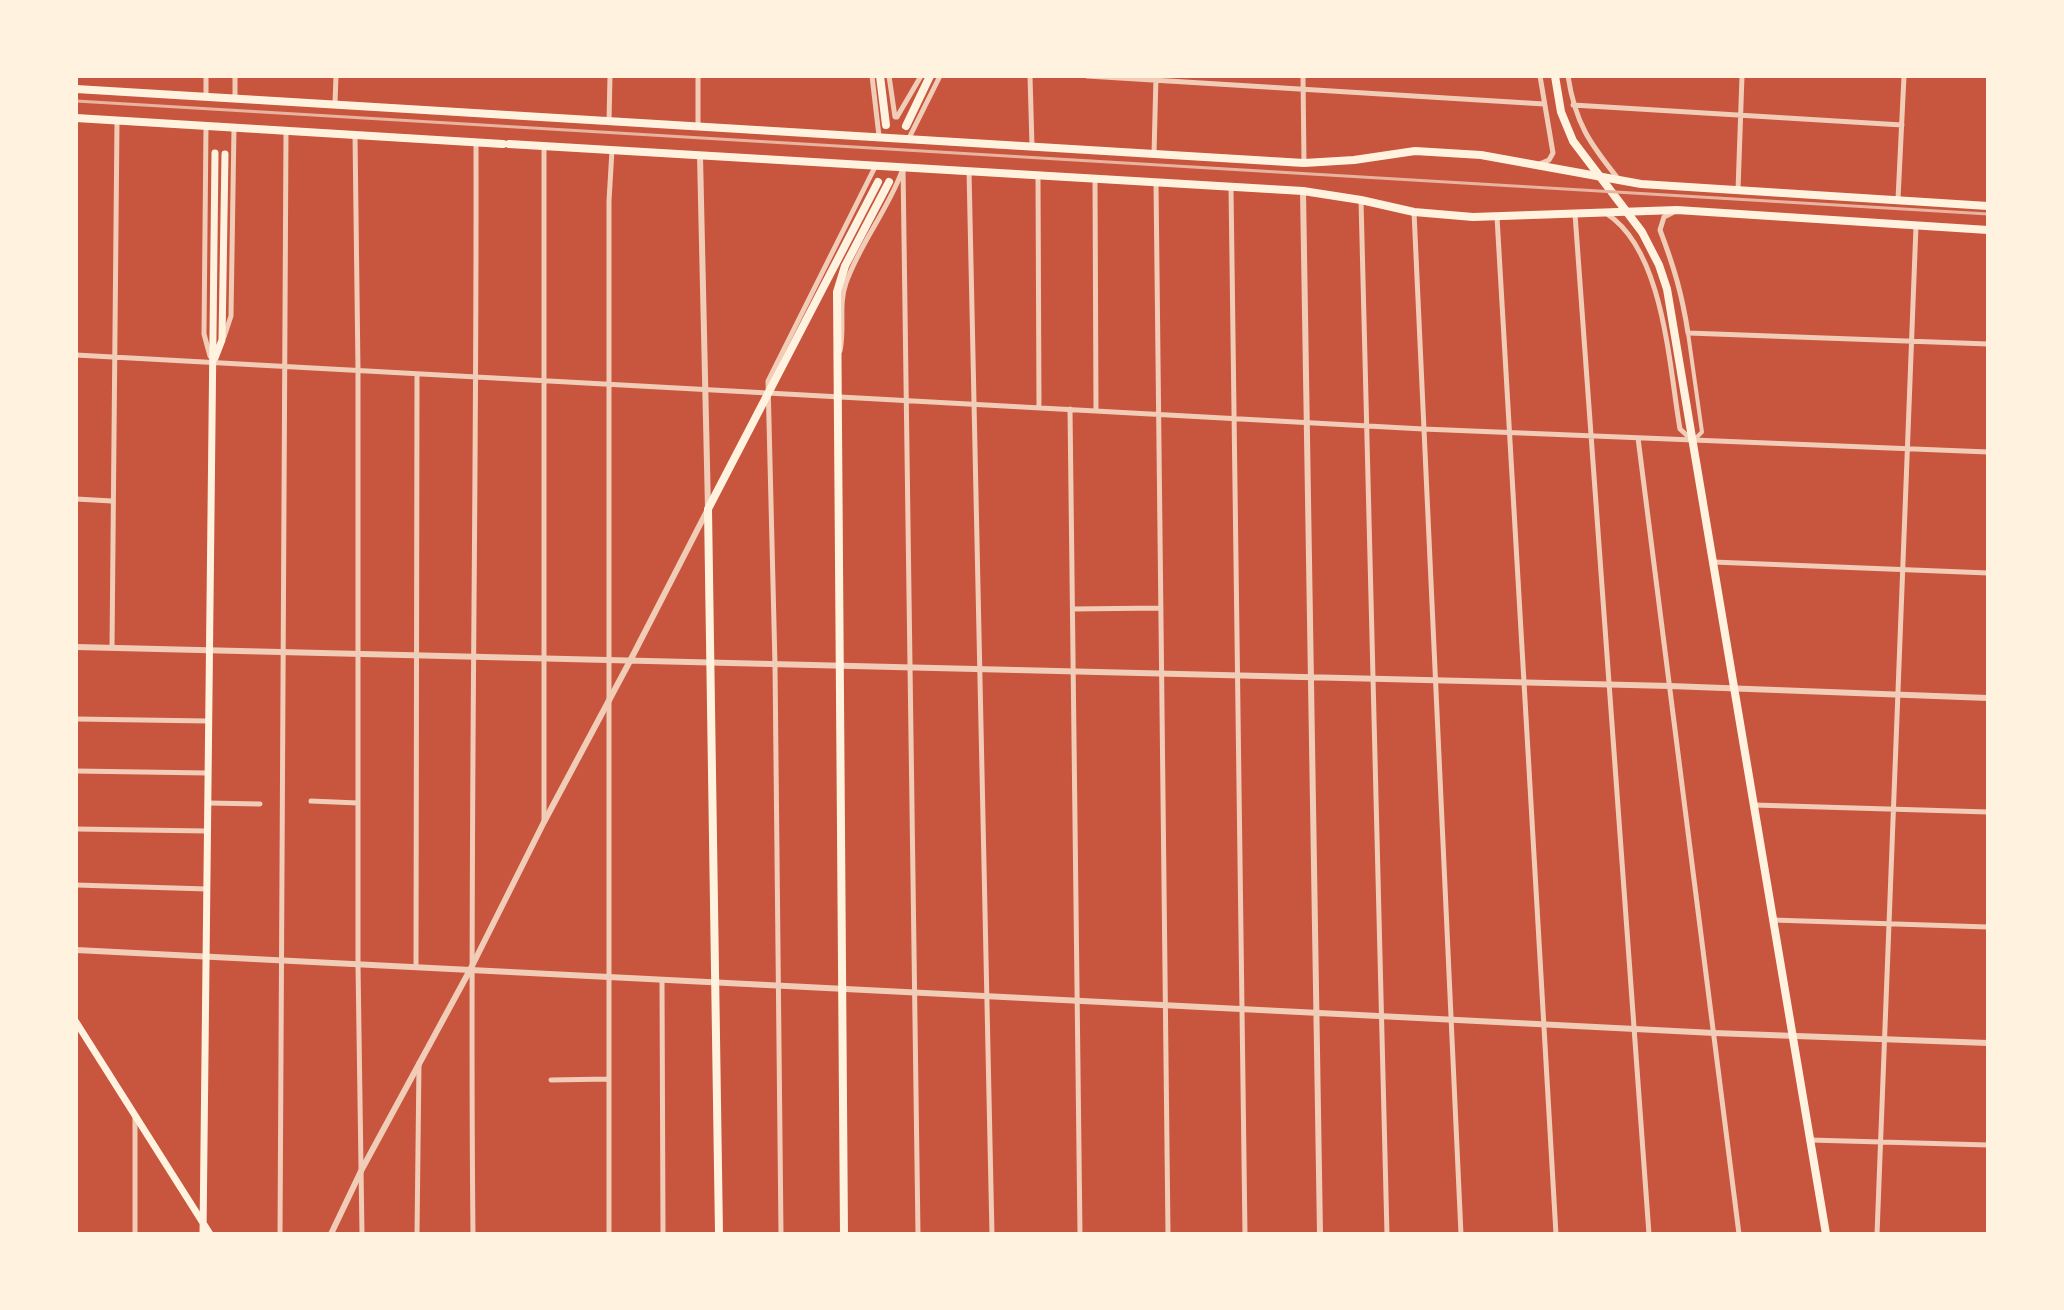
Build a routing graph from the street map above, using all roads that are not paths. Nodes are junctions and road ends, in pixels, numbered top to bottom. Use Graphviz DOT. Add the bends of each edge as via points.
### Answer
graph roads {
  1 [pos="206,76"];
  2 [pos="235,76"];
  3 [pos="336,76"];
  4 [pos="610,76"];
  5 [pos="698,76"];
  6 [pos="872,76"];
  7 [pos="880,76"];
  8 [pos="889,76"];
  9 [pos="921,76"];
  10 [pos="930,76"];
  11 [pos="940,76"];
  12 [pos="1030,76"];
  13 [pos="1087,76"];
  14 [pos="1303,76"];
  15 [pos="1540,76"];
  16 [pos="1555,76"];
  17 [pos="1568,76"];
  18 [pos="1742,76"];
  19 [pos="1904,76"];
  20 [pos="1156,78"];
  21 [pos="76,89"];
  22 [pos="1303,89"];
  23 [pos="206,96"];
  24 [pos="235,97"];
  25 [pos="335,103"];
  26 [pos="1544,104"];
  27 [pos="1573,105"];
  28 [pos="1741,116"];
  29 [pos="76,118"];
  30 [pos="117,120"];
  31 [pos="609,121"];
  32 [pos="886,125"];
  33 [pos="1902,125"];
  34 [pos="206,126"];
  35 [pos="698,126"];
  36 [pos="906,126"];
  37 [pos="234,127"];
  38 [pos="286,131"];
  39 [pos="355,135"];
  40 [pos="879,137"];
  41 [pos="908,139"];
  42 [pos="476,142"];
  43 [pos="544,146"];
  44 [pos="1032,147"];
  45 [pos="612,150"];
  46 [pos="215,153"];
  47 [pos="225,154"];
  48 [pos="1154,154"];
  49 [pos="700,156"];
  50 [pos="1304,163"];
  51 [pos="876,166"];
  52 [pos="1533,166"];
  53 [pos="903,167"];
  54 [pos="969,171"];
  55 [pos="1038,175"];
  56 [pos="1095,179"];
  57 [pos="1620,181"];
  58 [pos="878,182"];
  59 [pos="889,182"];
  60 [pos="1156,182"];
  61 [pos="1231,187"];
  62 [pos="1738,190"];
  63 [pos="1303,191"];
  64 [pos="1361,200"];
  65 [pos="1898,200"];
  66 [pos="1988,206"];
  67 [pos="1677,210"];
  68 [pos="1603,211"];
  69 [pos="1414,212"];
  70 [pos="1575,212"];
  71 [pos="1497,217"];
  72 [pos="1916,226"];
  73 [pos="1988,230"];
  74 [pos="1688,333"];
  75 [pos="222,340"];
  76 [pos="1912,341"];
  77 [pos="1988,344"];
  78 [pos="76,355"];
  79 [pos="114,357"];
  80 [pos="838,359"];
  81 [pos="213,364"];
  82 [pos="284,366"];
  83 [pos="358,370"];
  84 [pos="417,374"];
  85 [pos="477,377"];
  86 [pos="543,380"];
  87 [pos="610,384"];
  88 [pos="705,389"];
  89 [pos="770,393"];
  90 [pos="838,397"];
  91 [pos="907,400"];
  92 [pos="974,404"];
  93 [pos="1039,407"];
  94 [pos="1070,409"];
  95 [pos="1096,410"];
  96 [pos="1159,413"];
  97 [pos="1234,418"];
  98 [pos="1307,422"];
  99 [pos="1367,425"];
  100 [pos="1423,429"];
  101 [pos="1509,432"];
  102 [pos="1591,436"];
  103 [pos="1638,438"];
  104 [pos="1693,441"];
  105 [pos="1908,449"];
  106 [pos="1988,452"];
  107 [pos="76,499"];
  108 [pos="112,501"];
  109 [pos="708,509"];
  110 [pos="1713,562"];
  111 [pos="1903,571"];
  112 [pos="1988,573"];
  113 [pos="1161,608"];
  114 [pos="1073,609"];
  115 [pos="76,647"];
  116 [pos="112,648"];
  117 [pos="209,651"];
  118 [pos="285,653"];
  119 [pos="359,654"];
  120 [pos="415,656"];
  121 [pos="473,657"];
  122 [pos="544,659"];
  123 [pos="610,661"];
  124 [pos="630,661"];
  125 [pos="710,663"];
  126 [pos="775,665"];
  127 [pos="842,666"];
  128 [pos="910,668"];
  129 [pos="980,670"];
  130 [pos="1073,672"];
  131 [pos="1162,674"];
  132 [pos="1237,675"];
  133 [pos="1310,677"];
  134 [pos="1373,679"];
  135 [pos="1435,680"];
  136 [pos="1524,683"];
  137 [pos="1609,685"];
  138 [pos="1670,686"];
  139 [pos="1734,688"];
  140 [pos="1898,695"];
  141 [pos="1988,698"];
  142 [pos="609,699"];
  143 [pos="76,719"];
  144 [pos="208,721"];
  145 [pos="76,771"];
  146 [pos="208,773"];
  147 [pos="311,801"];
  148 [pos="208,803"];
  149 [pos="358,803"];
  150 [pos="260,804"];
  151 [pos="1754,805"];
  152 [pos="1893,809"];
  153 [pos="1988,812"];
  154 [pos="544,822"];
  155 [pos="76,829"];
  156 [pos="207,831"];
  157 [pos="76,885"];
  158 [pos="207,889"];
  159 [pos="1773,920"];
  160 [pos="1889,923"];
  161 [pos="1988,927"];
  162 [pos="76,950"];
  163 [pos="206,957"];
  164 [pos="283,961"];
  165 [pos="358,965"];
  166 [pos="416,967"];
  167 [pos="470,970"];
  168 [pos="609,978"];
  169 [pos="662,980"];
  170 [pos="716,982"];
  171 [pos="777,986"];
  172 [pos="844,989"];
  173 [pos="913,992"];
  174 [pos="986,996"];
  175 [pos="1077,1001"];
  176 [pos="1166,1004"];
  177 [pos="1242,1008"];
  178 [pos="1315,1012"];
  179 [pos="1381,1016"];
  180 [pos="1451,1019"];
  181 [pos="76,1022"];
  182 [pos="1544,1024"];
  183 [pos="1634,1029"];
  184 [pos="1714,1033"];
  185 [pos="1793,1036"];
  186 [pos="1884,1039"];
  187 [pos="1988,1043"];
  188 [pos="419,1063"];
  189 [pos="609,1079"];
  190 [pos="551,1080"];
  191 [pos="135,1114"];
  192 [pos="1810,1140"];
  193 [pos="1880,1142"];
  194 [pos="1988,1145"];
  195 [pos="362,1169"];
  196 [pos="203,1224"];
  197 [pos="135,1234"];
  198 [pos="203,1234"];
  199 [pos="210,1234"];
  200 [pos="280,1234"];
  201 [pos="331,1234"];
  202 [pos="362,1234"];
  203 [pos="417,1234"];
  204 [pos="473,1234"];
  205 [pos="609,1234"];
  206 [pos="663,1234"];
  207 [pos="719,1234"];
  208 [pos="781,1234"];
  209 [pos="844,1234"];
  210 [pos="918,1234"];
  211 [pos="992,1234"];
  212 [pos="1080,1234"];
  213 [pos="1168,1234"];
  214 [pos="1245,1234"];
  215 [pos="1320,1234"];
  216 [pos="1387,1234"];
  217 [pos="1461,1234"];
  218 [pos="1556,1234"];
  219 [pos="1649,1234"];
  220 [pos="1739,1234"];
  221 [pos="1826,1234"];
  222 [pos="1877,1234"];
  1 -- 23 [label="street"];
  2 -- 24 [label="street"];
  3 -- 25 [label="street"];
  4 -- 31 [label="street"];
  5 -- 35 [label="street"];
  6 -- 40 [label="street"];
  7 -- 32 [label="main road"];
  8 -- 9 [label="street" via="897,117"];
  10 -- 36 [label="main road"];
  11 -- 41 [label="street"];
  12 -- 44 [label="street"];
  13 -- 20 [label="street"];
  14 -- 22 [label="street"];
  15 -- 26 [label="street"];
  16 -- 104 [label="main road" via="1573,141 1642,232 1659,265"];
  17 -- 27 [label="street"];
  18 -- 28 [label="street"];
  19 -- 33 [label="street"];
  20 -- 22 [label="street"];
  20 -- 48 [label="street"];
  21 -- 23 [label="main road"];
  22 -- 26 [label="street"];
  22 -- 50 [label="street"];
  23 -- 24 [label="main road"];
  24 -- 25 [label="main road"];
  25 -- 31 [label="main road"];
  26 -- 52 [label="street" via="1553,153"];
  27 -- 28 [label="street"];
  27 -- 57 [label="street" via="1592,147"];
  28 -- 33 [label="street"];
  28 -- 62 [label="street"];
  29 -- 30 [label="main road"];
  30 -- 34 [label="main road"];
  30 -- 79 [label="street"];
  31 -- 35 [label="main road"];
  33 -- 65 [label="street"];
  34 -- 37 [label="main road"];
  34 -- 81 [label="street" via="204,334"];
  35 -- 40 [label="main road"];
  37 -- 38 [label="main road"];
  37 -- 75 [label="street" via="231,316"];
  38 -- 39 [label="main road"];
  38 -- 82 [label="street"];
  39 -- 42 [label="main road"];
  39 -- 83 [label="street"];
  40 -- 41 [label="main road"];
  41 -- 44 [label="main road"];
  42 -- 43 [label="main road"];
  42 -- 85 [label="street"];
  43 -- 45 [label="main road"];
  43 -- 86 [label="street"];
  44 -- 48 [label="main road"];
  45 -- 49 [label="main road"];
  45 -- 87 [label="street"];
  46 -- 81 [label="main road"];
  47 -- 75 [label="main road"];
  48 -- 50 [label="main road"];
  49 -- 51 [label="main road"];
  49 -- 88 [label="street"];
  50 -- 52 [label="main road" via="1415,151 1481,155"];
  51 -- 53 [label="main road"];
  51 -- 89 [label="street" via="768,381"];
  52 -- 57 [label="main road"];
  53 -- 54 [label="main road"];
  53 -- 80 [label="street" via="846,283"];
  53 -- 91 [label="street"];
  54 -- 55 [label="main road"];
  54 -- 92 [label="street"];
  55 -- 56 [label="main road"];
  55 -- 93 [label="street"];
  56 -- 60 [label="main road"];
  56 -- 95 [label="street"];
  57 -- 62 [label="main road"];
  58 -- 89 [label="main road"];
  59 -- 80 [label="main road" via="839,279"];
  60 -- 61 [label="main road"];
  60 -- 96 [label="street"];
  61 -- 63 [label="main road"];
  61 -- 97 [label="street"];
  62 -- 65 [label="main road"];
  63 -- 64 [label="main road"];
  63 -- 98 [label="street"];
  64 -- 69 [label="main road"];
  64 -- 99 [label="street"];
  65 -- 66 [label="main road"];
  67 -- 68 [label="main road"];
  67 -- 72 [label="main road"];
  67 -- 74 [label="street" via="1664,217 1660,230 1670,250"];
  68 -- 70 [label="main road"];
  68 -- 104 [label="street" via="1623,226 1647,264 1680,429"];
  69 -- 71 [label="main road"];
  69 -- 100 [label="street"];
  70 -- 71 [label="main road"];
  70 -- 102 [label="street"];
  71 -- 101 [label="street"];
  72 -- 73 [label="main road"];
  72 -- 76 [label="street"];
  74 -- 76 [label="street"];
  74 -- 104 [label="street" via="1702,432"];
  75 -- 81 [label="main road"];
  76 -- 77 [label="street"];
  76 -- 105 [label="street"];
  78 -- 79 [label="street"];
  79 -- 81 [label="street"];
  79 -- 108 [label="street"];
  80 -- 90 [label="main road"];
  81 -- 82 [label="street"];
  81 -- 117 [label="main road"];
  82 -- 83 [label="street"];
  82 -- 118 [label="street"];
  83 -- 84 [label="street"];
  83 -- 119 [label="street"];
  84 -- 85 [label="street"];
  84 -- 120 [label="street"];
  85 -- 86 [label="street"];
  85 -- 121 [label="street"];
  86 -- 87 [label="street"];
  86 -- 122 [label="street"];
  87 -- 88 [label="street"];
  87 -- 123 [label="street"];
  88 -- 89 [label="street"];
  88 -- 109 [label="street"];
  89 -- 90 [label="street"];
  89 -- 109 [label="main road"];
  89 -- 126 [label="street"];
  90 -- 91 [label="street"];
  90 -- 127 [label="main road"];
  91 -- 92 [label="street"];
  91 -- 128 [label="street"];
  92 -- 93 [label="street"];
  92 -- 129 [label="street"];
  93 -- 94 [label="street"];
  94 -- 95 [label="street"];
  94 -- 114 [label="street"];
  95 -- 96 [label="street"];
  96 -- 97 [label="street"];
  96 -- 113 [label="street"];
  97 -- 98 [label="street"];
  97 -- 132 [label="street"];
  98 -- 99 [label="street"];
  98 -- 133 [label="street"];
  99 -- 100 [label="street"];
  99 -- 134 [label="street"];
  100 -- 101 [label="street"];
  100 -- 135 [label="street"];
  101 -- 102 [label="street"];
  101 -- 136 [label="street"];
  102 -- 103 [label="street"];
  102 -- 137 [label="street"];
  103 -- 104 [label="street"];
  103 -- 138 [label="street"];
  104 -- 105 [label="street"];
  104 -- 110 [label="main road"];
  105 -- 106 [label="street"];
  105 -- 111 [label="street"];
  107 -- 108 [label="street"];
  108 -- 116 [label="street"];
  109 -- 124 [label="street"];
  109 -- 125 [label="main road"];
  110 -- 111 [label="street"];
  110 -- 139 [label="main road"];
  111 -- 112 [label="street"];
  111 -- 140 [label="street"];
  113 -- 114 [label="street"];
  113 -- 131 [label="street"];
  114 -- 130 [label="street"];
  115 -- 116 [label="street"];
  116 -- 117 [label="street"];
  117 -- 118 [label="street"];
  117 -- 144 [label="main road"];
  118 -- 119 [label="street"];
  118 -- 164 [label="street"];
  119 -- 120 [label="street"];
  119 -- 149 [label="street"];
  120 -- 121 [label="street"];
  120 -- 166 [label="street"];
  121 -- 122 [label="street"];
  121 -- 167 [label="street"];
  122 -- 123 [label="street"];
  122 -- 154 [label="street"];
  123 -- 124 [label="street"];
  123 -- 142 [label="street"];
  124 -- 125 [label="street"];
  124 -- 142 [label="street"];
  125 -- 126 [label="street"];
  125 -- 170 [label="main road"];
  126 -- 127 [label="street"];
  126 -- 171 [label="street"];
  127 -- 128 [label="street"];
  127 -- 172 [label="main road"];
  128 -- 129 [label="street"];
  128 -- 173 [label="street"];
  129 -- 130 [label="street"];
  129 -- 174 [label="street"];
  130 -- 131 [label="street"];
  130 -- 175 [label="street"];
  131 -- 132 [label="street"];
  131 -- 176 [label="street"];
  132 -- 133 [label="street"];
  132 -- 177 [label="street"];
  133 -- 134 [label="street"];
  133 -- 178 [label="street"];
  134 -- 135 [label="street"];
  134 -- 179 [label="street"];
  135 -- 136 [label="street"];
  135 -- 180 [label="street"];
  136 -- 137 [label="street"];
  136 -- 182 [label="street"];
  137 -- 138 [label="street"];
  137 -- 183 [label="street"];
  138 -- 139 [label="street"];
  138 -- 184 [label="street"];
  139 -- 140 [label="street"];
  139 -- 151 [label="main road"];
  140 -- 141 [label="street"];
  140 -- 152 [label="street"];
  142 -- 154 [label="street"];
  142 -- 168 [label="street"];
  143 -- 144 [label="street"];
  144 -- 146 [label="main road"];
  145 -- 146 [label="street"];
  146 -- 148 [label="main road"];
  147 -- 149 [label="street"];
  148 -- 150 [label="street"];
  148 -- 156 [label="main road"];
  149 -- 165 [label="street"];
  151 -- 152 [label="street"];
  151 -- 159 [label="main road"];
  152 -- 153 [label="street"];
  152 -- 160 [label="street"];
  154 -- 167 [label="street"];
  155 -- 156 [label="street"];
  156 -- 158 [label="main road"];
  157 -- 158 [label="street"];
  158 -- 163 [label="main road"];
  159 -- 160 [label="street"];
  159 -- 185 [label="main road"];
  160 -- 161 [label="street"];
  160 -- 186 [label="street"];
  162 -- 163 [label="street"];
  163 -- 164 [label="street"];
  163 -- 196 [label="main road"];
  164 -- 165 [label="street"];
  164 -- 200 [label="street"];
  165 -- 166 [label="street"];
  165 -- 195 [label="street"];
  166 -- 167 [label="street"];
  167 -- 168 [label="street"];
  167 -- 188 [label="street"];
  167 -- 204 [label="street"];
  168 -- 169 [label="street"];
  168 -- 189 [label="street"];
  169 -- 170 [label="street"];
  169 -- 206 [label="street"];
  170 -- 171 [label="street"];
  170 -- 207 [label="main road"];
  171 -- 172 [label="street"];
  171 -- 208 [label="street"];
  172 -- 173 [label="street"];
  172 -- 209 [label="main road"];
  173 -- 174 [label="street"];
  173 -- 210 [label="street"];
  174 -- 175 [label="street"];
  174 -- 211 [label="street"];
  175 -- 176 [label="street"];
  175 -- 212 [label="street"];
  176 -- 177 [label="street"];
  176 -- 213 [label="street"];
  177 -- 178 [label="street"];
  177 -- 214 [label="street"];
  178 -- 179 [label="street"];
  178 -- 215 [label="street"];
  179 -- 180 [label="street"];
  179 -- 216 [label="street"];
  180 -- 182 [label="street"];
  180 -- 217 [label="street"];
  181 -- 191 [label="main road"];
  182 -- 183 [label="street"];
  182 -- 218 [label="street"];
  183 -- 184 [label="street"];
  183 -- 219 [label="street"];
  184 -- 185 [label="street"];
  184 -- 220 [label="street"];
  185 -- 186 [label="street"];
  185 -- 192 [label="main road"];
  186 -- 187 [label="street"];
  186 -- 193 [label="street"];
  188 -- 195 [label="street"];
  188 -- 203 [label="street"];
  189 -- 190 [label="street"];
  189 -- 205 [label="street"];
  191 -- 196 [label="main road"];
  191 -- 197 [label="street"];
  192 -- 193 [label="street"];
  192 -- 221 [label="main road"];
  193 -- 194 [label="street"];
  193 -- 222 [label="street"];
  195 -- 201 [label="street"];
  195 -- 202 [label="street"];
  196 -- 198 [label="main road"];
  196 -- 199 [label="main road"];
}
